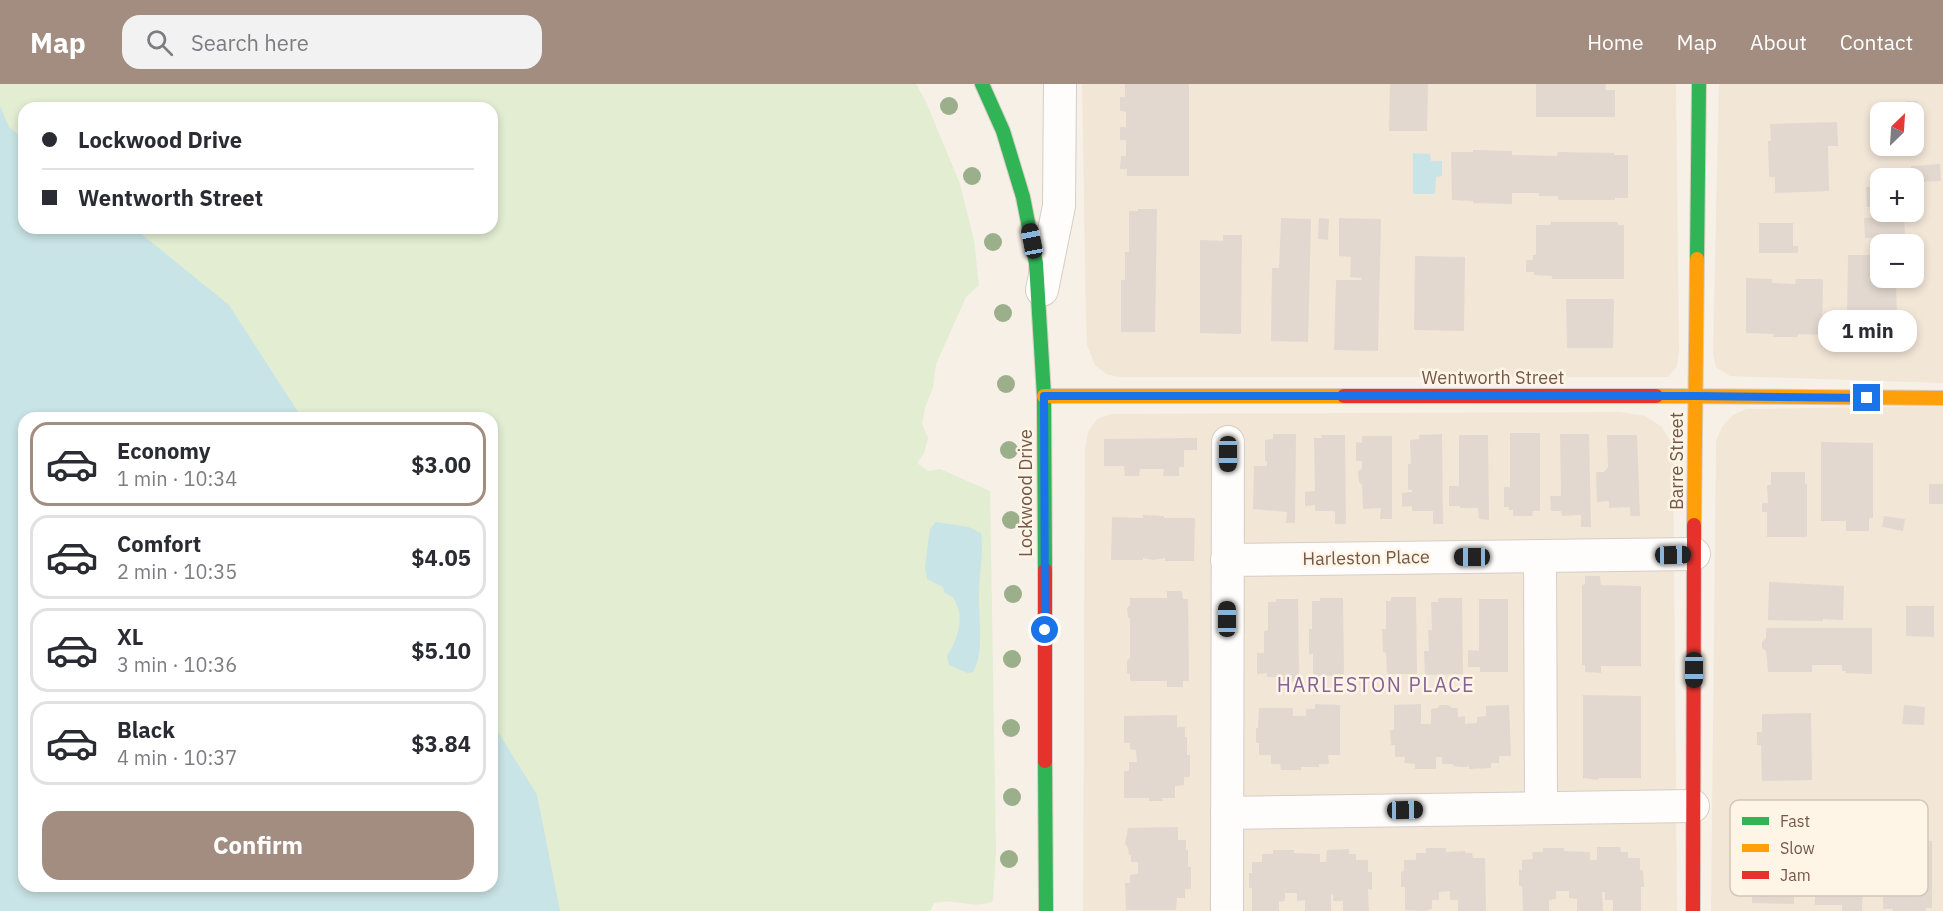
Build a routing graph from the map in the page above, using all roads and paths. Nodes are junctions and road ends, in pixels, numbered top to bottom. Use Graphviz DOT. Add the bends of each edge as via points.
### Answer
graph roads {
  1 [pos="982,84"];
  2 [pos="1060,84"];
  3 [pos="1699,84"];
  4 [pos="1039,306"];
  5 [pos="1044,396"];
  6 [pos="1695,396"];
  7 [pos="1943,398"];
  8 [pos="1228,441"];
  9 [pos="1694,555"];
  10 [pos="1540,556"];
  11 [pos="1227,560"];
  12 [pos="1693,806"];
  13 [pos="1541,808"];
  14 [pos="1227,813"];
  15 [pos="1046,911"];
  16 [pos="1227,911"];
  17 [pos="1693,911"];
  1 -- 4 [label="street, Lockwood Drive" via="1003,131 1023,197 1036,263"];
  2 -- 4 [label="street" via="1059,206"];
  3 -- 6 [label="street, Barre Street"];
  4 -- 5 [label="street, Lockwood Drive"];
  5 -- 6 [label="street, Wentworth Street"];
  5 -- 15 [label="street, Lockwood Drive"];
  6 -- 7 [label="street, Wentworth Street"];
  6 -- 9 [label="street, Barre Street"];
  8 -- 11 [label="street"];
  9 -- 10 [label="street, Harleston Place"];
  9 -- 12 [label="street, Barre Street"];
  10 -- 11 [label="street, Harleston Place"];
  10 -- 13 [label="street"];
  11 -- 14 [label="street"];
  12 -- 13 [label="street"];
  12 -- 17 [label="street, Barre Street"];
  13 -- 14 [label="street"];
  14 -- 16 [label="street"];
}
